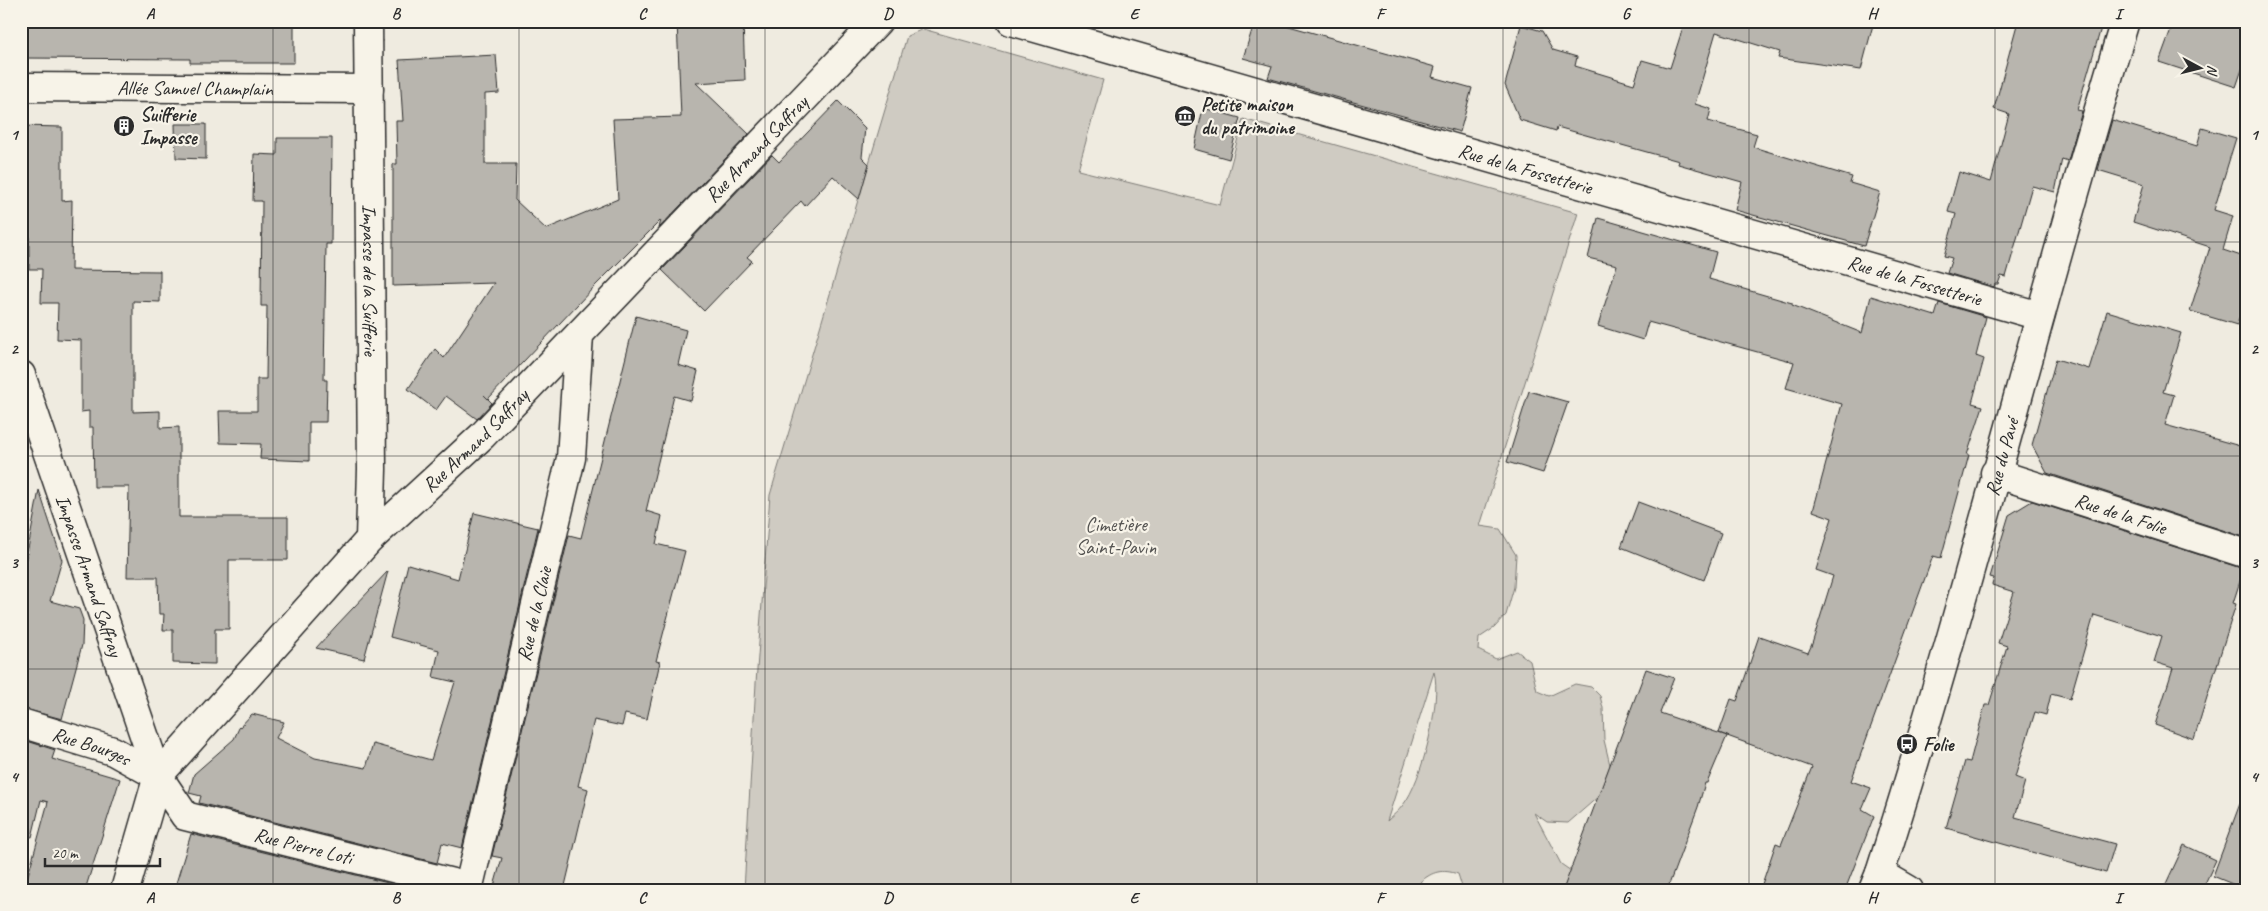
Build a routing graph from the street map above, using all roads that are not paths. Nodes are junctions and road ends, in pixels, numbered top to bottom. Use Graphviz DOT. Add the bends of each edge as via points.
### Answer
graph roads {
  1 [pos="368,21"];
  2 [pos="878,21"];
  3 [pos="1011,21"];
  4 [pos="2125,21"];
  5 [pos="21,87"];
  6 [pos="369,89"];
  7 [pos="2040,316"];
  8 [pos="579,335"];
  9 [pos="21,375"];
  10 [pos="1995,473"];
  11 [pos="370,539"];
  12 [pos="2247,554"];
  13 [pos="21,723"];
  14 [pos="158,776"];
  15 [pos="1876,882"];
  16 [pos="468,888"];
  17 [pos="125,890"];
  18 [pos="1909,890"];
  1 -- 6 [label="street, Impasse de la Suifferie"];
  2 -- 8 [label="street, Rue Armand Saffray"];
  3 -- 7 [label="street, Rue de la Fossetterie"];
  4 -- 7 [label="street, Rue du Pavé"];
  5 -- 6 [label="street, Allée Samuel Champlain"];
  6 -- 11 [label="street, Impasse de la Suifferie"];
  7 -- 10 [label="street, Rue du Pavé"];
  8 -- 11 [label="street, Rue Armand Saffray" via="482,436"];
  8 -- 16 [label="street, Rue de la Claie" via="571,458"];
  9 -- 14 [label="street, Impasse Armand Saffray"];
  10 -- 12 [label="street, Rue de la Folie"];
  10 -- 15 [label="street, Rue du Pavé" via="1932,709"];
  11 -- 14 [label="street, Rue Armand Saffray"];
  13 -- 14 [label="street, Rue Bourges" via="113,751"];
  14 -- 16 [label="street, Rue Pierre Loti" via="185,816"];
  14 -- 17 [label="street, Rue Armand Saffray"];
  15 -- 18 [label="street"];
}
